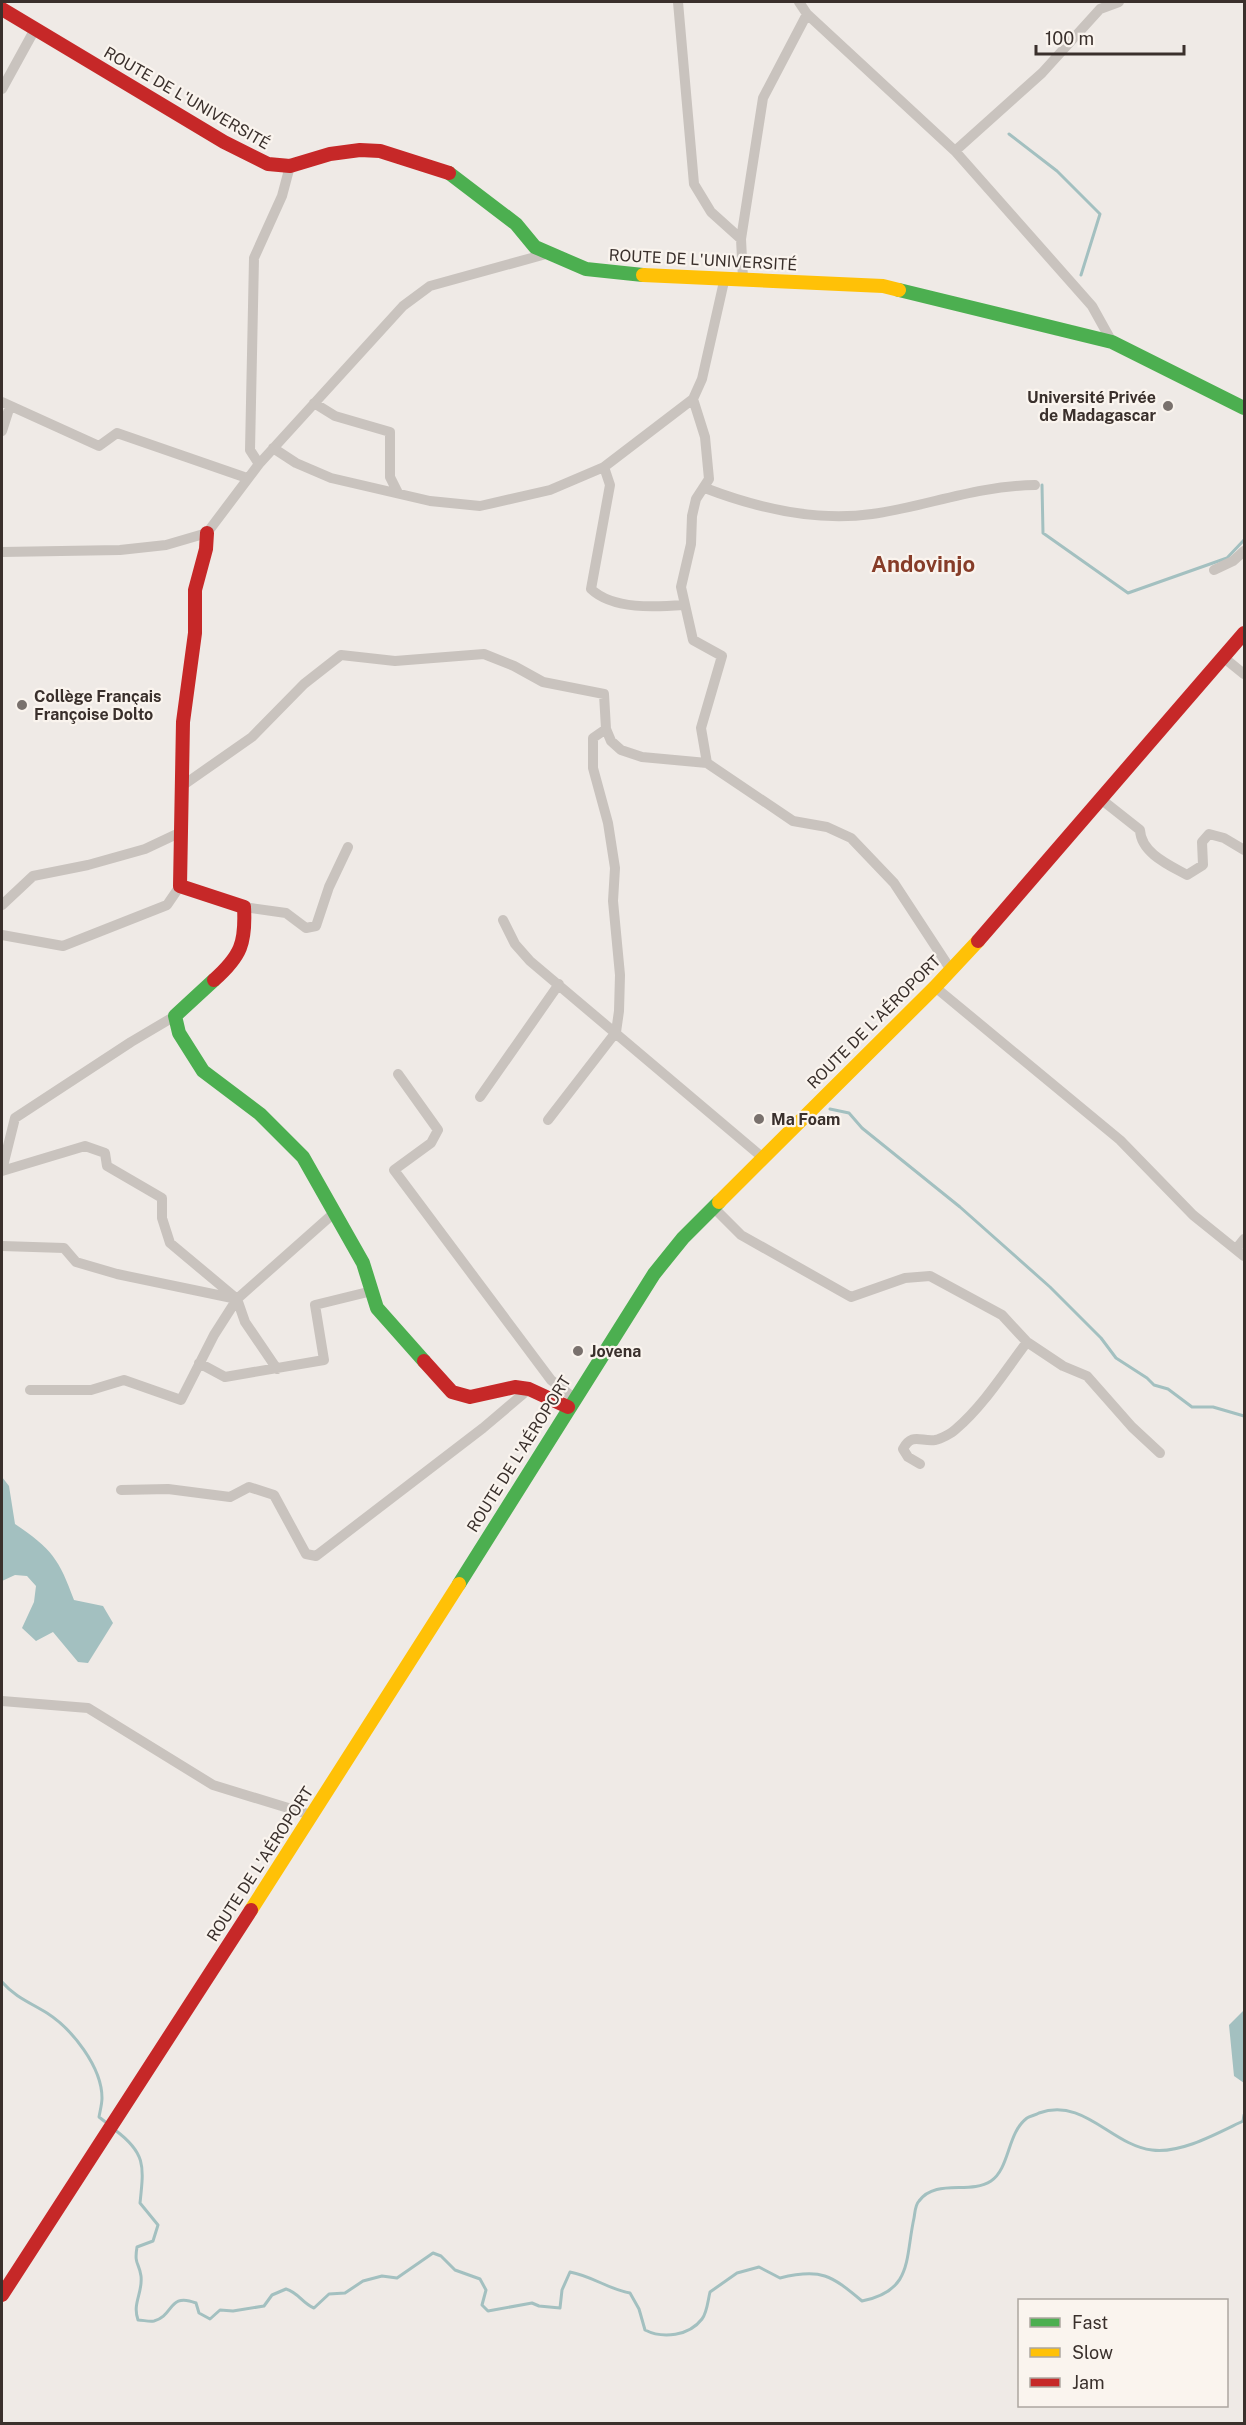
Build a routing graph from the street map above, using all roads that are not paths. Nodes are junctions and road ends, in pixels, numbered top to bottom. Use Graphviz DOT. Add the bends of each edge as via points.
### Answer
graph roads {
  1 [pos="678,2"];
  2 [pos="799,2"];
  3 [pos="1119,2"];
  4 [pos="2,9"];
  5 [pos="807,14"];
  6 [pos="35,29"];
  7 [pos="2,89"];
  8 [pos="955,151"];
  9 [pos="290,166"];
  10 [pos="741,239"];
  11 [pos="546,254"];
  12 [pos="725,277"];
  13 [pos="743,278"];
  14 [pos="1112,342"];
  15 [pos="693,399"];
  16 [pos="314,403"];
  17 [pos="6,404"];
  18 [pos="1245,408"];
  19 [pos="2,431"];
  20 [pos="273,447"];
  21 [pos="259,464"];
  22 [pos="604,466"];
  23 [pos="247,478"];
  24 [pos="1035,485"];
  25 [pos="705,488"];
  26 [pos="398,493"];
  27 [pos="207,532"];
  28 [pos="1245,551"];
  29 [pos="2,552"];
  30 [pos="1214,570"];
  31 [pos="684,604"];
  32 [pos="1245,633"];
  33 [pos="1223,657"];
  34 [pos="1245,674"];
  35 [pos="606,729"];
  36 [pos="707,763"];
  37 [pos="182,786"];
  38 [pos="1102,800"];
  39 [pos="179,832"];
  40 [pos="348,847"];
  41 [pos="1245,850"];
  42 [pos="180,886"];
  43 [pos="2,905"];
  44 [pos="244,906"];
  45 [pos="503,920"];
  46 [pos="2,935"];
  47 [pos="951,970"];
  48 [pos="559,984"];
  49 [pos="935,987"];
  50 [pos="175,1016"];
  51 [pos="616,1032"];
  52 [pos="398,1074"];
  53 [pos="480,1097"];
  54 [pos="548,1120"];
  55 [pos="762,1157"];
  56 [pos="2,1171"];
  57 [pos="713,1207"];
  58 [pos="334,1213"];
  59 [pos="1245,1239"];
  60 [pos="2,1246"];
  61 [pos="1240,1253"];
  62 [pos="372,1291"];
  63 [pos="237,1299"];
  64 [pos="1027,1342"];
  65 [pos="199,1363"];
  66 [pos="277,1369"];
  67 [pos="529,1389"];
  68 [pos="30,1390"];
  69 [pos="571,1403"];
  70 [pos="1160,1453"];
  71 [pos="920,1464"];
  72 [pos="122,1490"];
  73 [pos="2,1701"];
  74 [pos="311,1815"];
  75 [pos="2,2295"];
  1 -- 10 [label="street" via="694,184 711,212"];
  2 -- 5 [label="street"];
  3 -- 8 [label="street" via="1100,9 1042,73"];
  4 -- 6 [label="street, ROUTE DE L'UNIVERSITÉ"];
  5 -- 8 [label="street"];
  5 -- 10 [label="street" via="763,98"];
  6 -- 7 [label="street"];
  6 -- 9 [label="street, ROUTE DE L'UNIVERSITÉ" via="224,142 268,164"];
  8 -- 14 [label="street" via="1092,306"];
  9 -- 11 [label="street, ROUTE DE L'UNIVERSITÉ" via="360,150 446,171 516,224"];
  9 -- 21 [label="street" via="282,196 254,258 250,450"];
  10 -- 13 [label="street"];
  11 -- 12 [label="street, ROUTE DE L'UNIVERSITÉ" via="585,269 637,275"];
  11 -- 16 [label="street" via="430,286 403,306"];
  12 -- 13 [label="street, ROUTE DE L'UNIVERSITÉ"];
  12 -- 15 [label="street" via="702,379"];
  13 -- 14 [label="street, ROUTE DE L'UNIVERSITÉ" via="883,286"];
  14 -- 18 [label="street, ROUTE DE L'UNIVERSITÉ"];
  15 -- 22 [label="street"];
  15 -- 25 [label="street" via="705,436 709,480"];
  16 -- 20 [label="street"];
  16 -- 26 [label="street" via="335,416 390,432 390,477"];
  17 -- 19 [label="street"];
  17 -- 23 [label="street" via="99,446 117,433"];
  20 -- 21 [label="street"];
  20 -- 26 [label="street" via="296,463 331,478"];
  21 -- 23 [label="street"];
  22 -- 26 [label="street" via="550,490 480,506"];
  22 -- 31 [label="street" via="610,484 591,589 598,596 628,604"];
  23 -- 27 [label="street"];
  24 -- 25 [label="street" via="970,492 872,514 838,516 798,515"];
  25 -- 31 [label="street" via="696,499 692,516 691,544 681,588"];
  27 -- 29 [label="street" via="166,545 120,550"];
  27 -- 37 [label="street" via="195,590 195,633 183,722"];
  28 -- 30 [label="street"];
  31 -- 36 [label="street" via="693,640 722,656 700,728"];
  32 -- 33 [label="street, ROUTE DE L'AÉROPORT"];
  33 -- 34 [label="street"];
  33 -- 38 [label="street, ROUTE DE L'AÉROPORT"];
  35 -- 36 [label="street" via="621,750 642,757"];
  35 -- 37 [label="street" via="604,693 543,682 484,654 395,661 341,655 304,684 252,737"];
  35 -- 51 [label="street" via="593,738 593,768 615,868 613,901 620,975"];
  36 -- 47 [label="street" via="793,821 827,827 851,838 894,883"];
  37 -- 39 [label="street"];
  38 -- 41 [label="street" via="1140,830 1142,844 1187,875 1203,865 1202,842 1209,834"];
  38 -- 47 [label="street, ROUTE DE L'AÉROPORT"];
  39 -- 42 [label="street"];
  39 -- 43 [label="street" via="145,849 88,866 33,876"];
  40 -- 44 [label="street" via="316,926 306,928 286,913"];
  42 -- 44 [label="street"];
  42 -- 46 [label="street" via="167,905 63,946"];
  44 -- 50 [label="street" via="245,930 235,961"];
  45 -- 48 [label="street" via="515,944"];
  47 -- 49 [label="street, ROUTE DE L'AÉROPORT"];
  48 -- 51 [label="street"];
  48 -- 53 [label="street"];
  49 -- 55 [label="street, ROUTE DE L'AÉROPORT"];
  49 -- 61 [label="street" via="1120,1140 1193,1215"];
  50 -- 56 [label="street" via="15,1119"];
  50 -- 58 [label="street" via="179,1034 203,1071 260,1114 303,1157"];
  51 -- 54 [label="street"];
  51 -- 55 [label="street"];
  52 -- 69 [label="street" via="438,1130 432,1143 394,1170"];
  55 -- 57 [label="street, ROUTE DE L'AÉROPORT"];
  56 -- 63 [label="street" via="85,1146 105,1153 107,1166 162,1198 162,1218 170,1243"];
  57 -- 64 [label="street" via="741,1235 851,1297 904,1278 930,1276 1002,1315"];
  57 -- 69 [label="street, ROUTE DE L'AÉROPORT" via="654,1274"];
  58 -- 62 [label="street" via="363,1263"];
  58 -- 63 [label="street"];
  59 -- 61 [label="street"];
  60 -- 63 [label="street" via="64,1248 76,1262"];
  62 -- 66 [label="street" via="315,1305 324,1360"];
  62 -- 67 [label="street" via="377,1308 452,1392 470,1397 515,1387"];
  63 -- 65 [label="street"];
  63 -- 66 [label="street" via="245,1322"];
  64 -- 70 [label="street" via="1063,1366 1087,1376"];
  64 -- 71 [label="street" via="1010,1368 955,1430 935,1440 917,1437 907,1442 903,1449"];
  65 -- 66 [label="street" via="225,1377"];
  65 -- 68 [label="street" via="181,1400 124,1380 91,1390"];
  67 -- 69 [label="street"];
  67 -- 72 [label="street" via="316,1556 306,1554 274,1495 249,1487 230,1497 168,1489"];
  69 -- 74 [label="street, ROUTE DE L'AÉROPORT"];
  73 -- 74 [label="street" via="88,1708 213,1785"];
  74 -- 75 [label="street, ROUTE DE L'AÉROPORT"];
}
